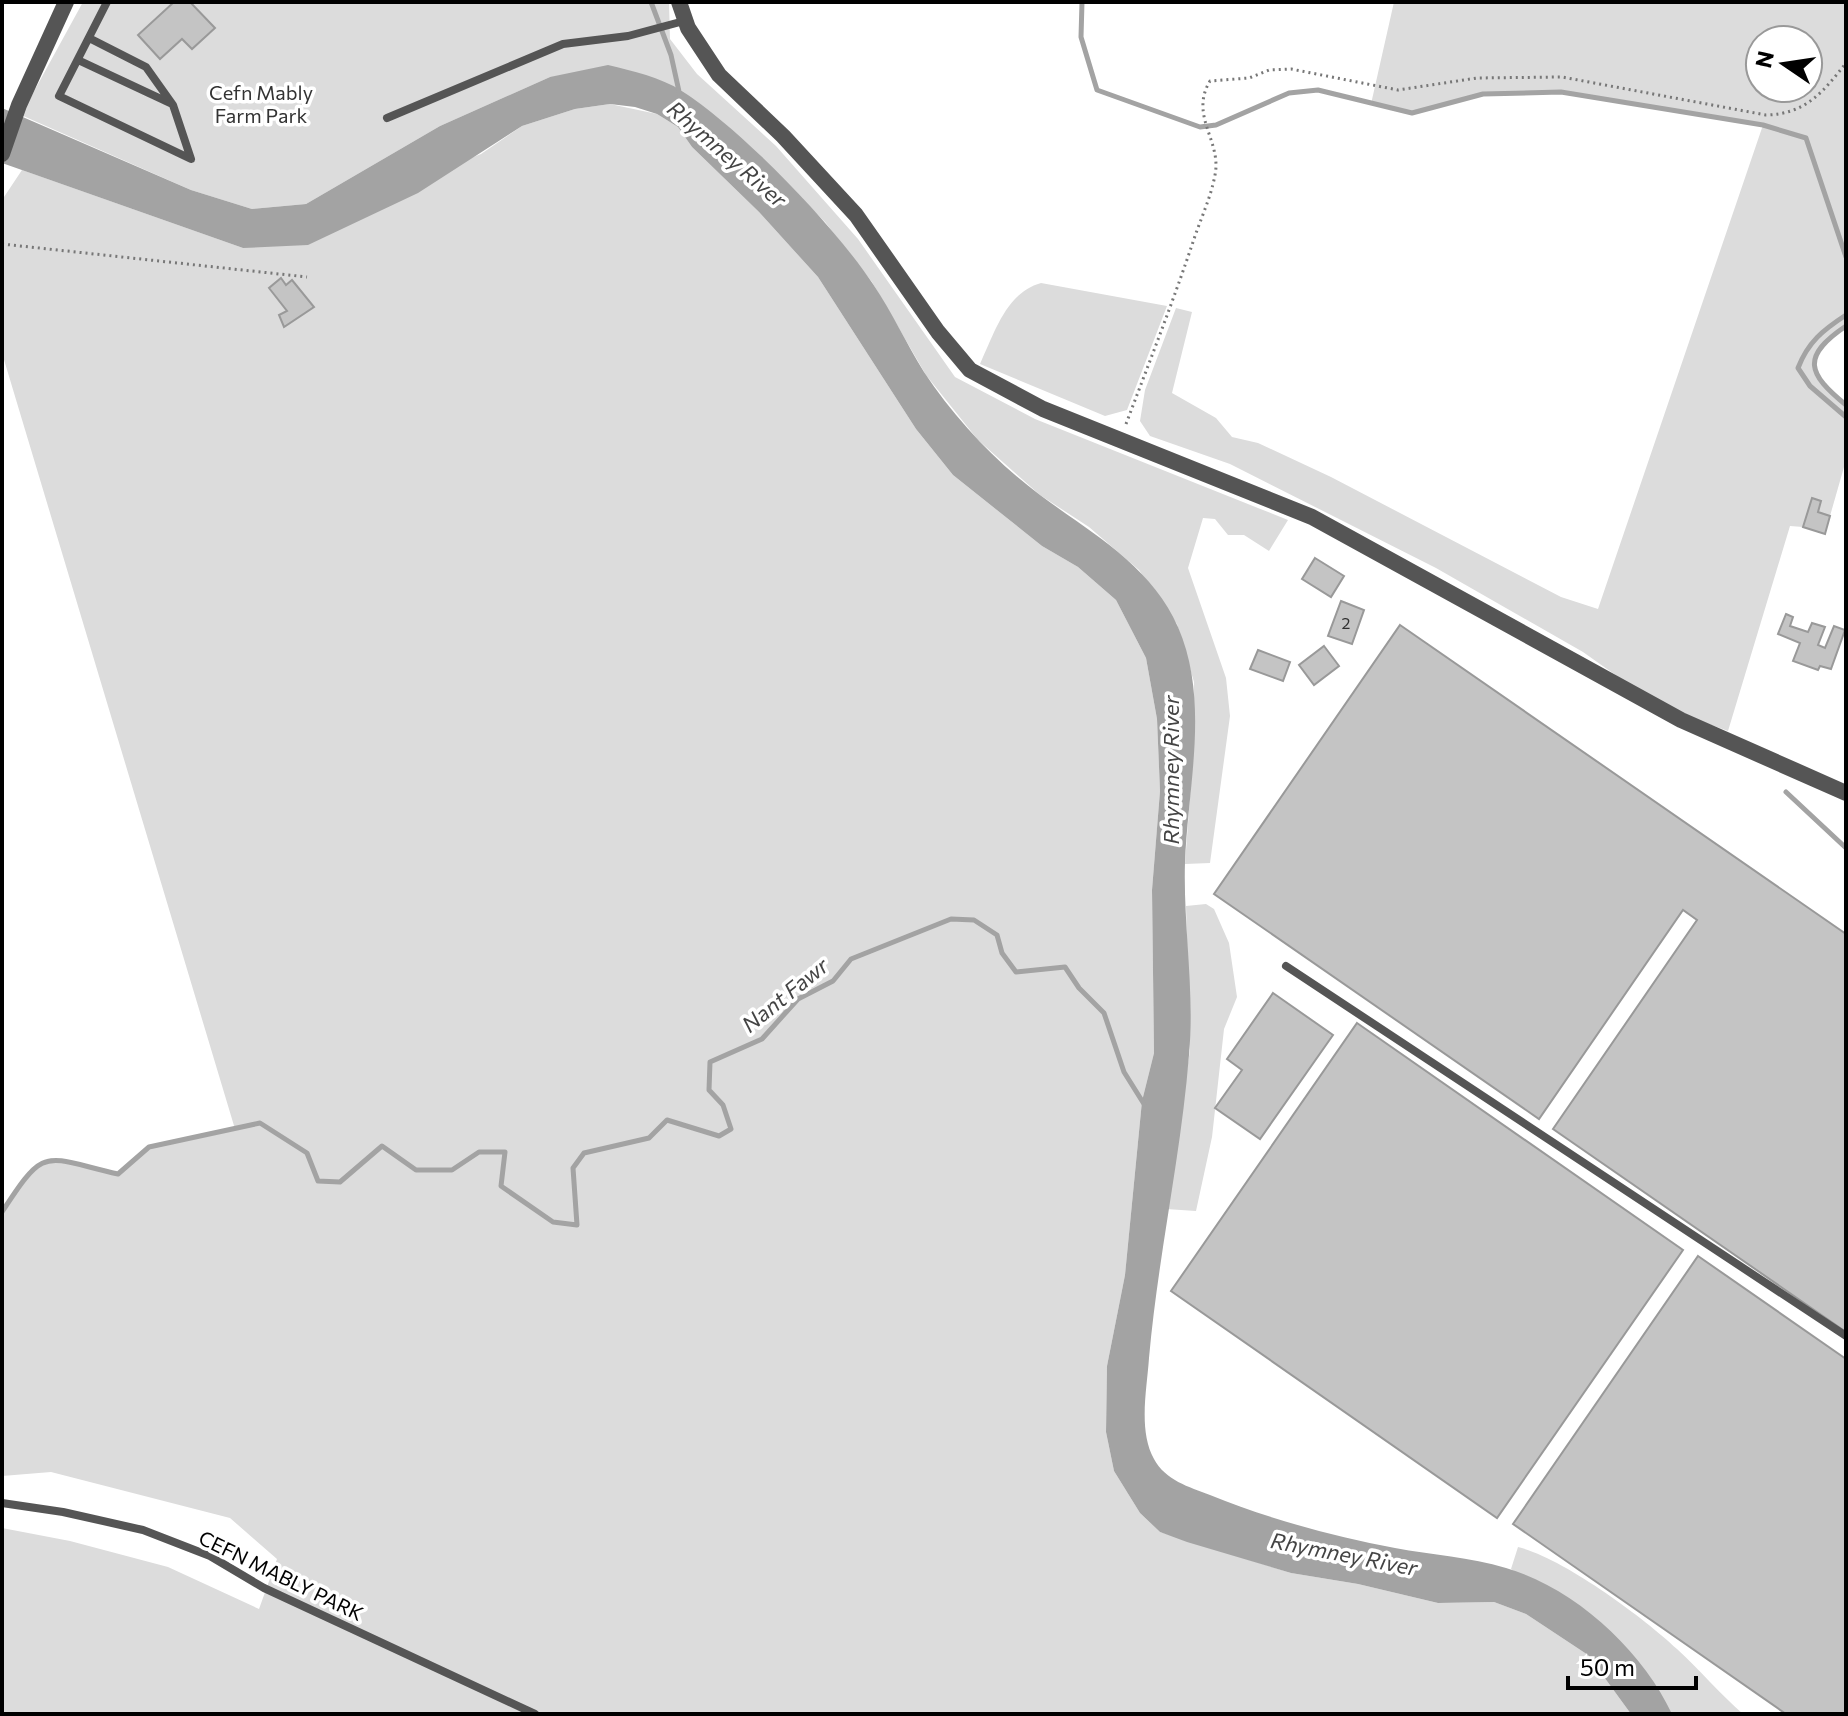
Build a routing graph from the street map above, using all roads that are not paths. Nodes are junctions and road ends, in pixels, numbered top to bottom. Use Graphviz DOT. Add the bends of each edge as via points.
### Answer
graph roads {
  1 [pos="66,2"];
  2 [pos="107,2"];
  3 [pos="679,2"];
  4 [pos="684,21"];
  5 [pos="89,38"];
  6 [pos="78,60"];
  7 [pos="173,105"];
  8 [pos="387,118"];
  9 [pos="2,154"];
  10 [pos="1846,793"];
  11 [pos="1286,966"];
  12 [pos="1846,1336"];
  13 [pos="2,1503"];
  14 [pos="535,1714"];
  1 -- 9 [label="street"];
  2 -- 5 [label="lane"];
  3 -- 4 [label="street"];
  4 -- 8 [label="lane" via="628,36 563,44"];
  4 -- 10 [label="street" via="719,75 856,215 970,370 1004,391 1120,441 1312,517 1681,720"];
  5 -- 6 [label="lane"];
  5 -- 7 [label="lane" via="146,67"];
  6 -- 7 [label="lane"];
  6 -- 7 [label="lane" via="59,96 191,159"];
  11 -- 12 [label="lane"];
  13 -- 14 [label="lane, CEFN MABLY PARK" via="143,1530 197,1551 264,1588"];
}
